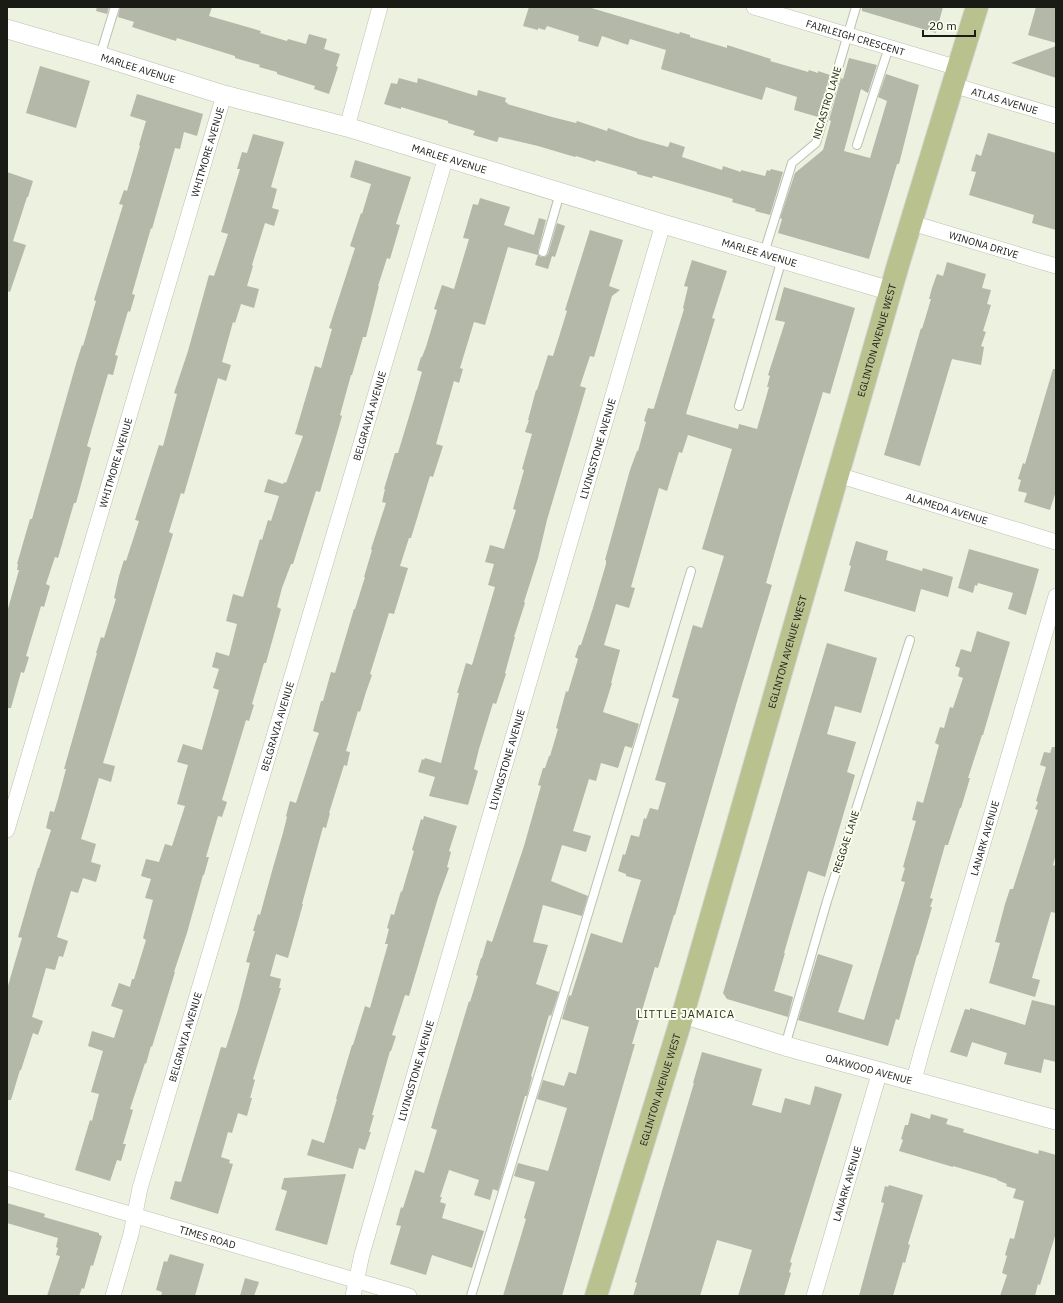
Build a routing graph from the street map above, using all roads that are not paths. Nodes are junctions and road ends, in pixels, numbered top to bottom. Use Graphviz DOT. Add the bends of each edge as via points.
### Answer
graph roads {
  1 [pos="115,7"];
  2 [pos="380,7"];
  3 [pos="754,7"];
  4 [pos="856,7"];
  5 [pos="978,7"];
  6 [pos="7,30"];
  7 [pos="848,35"];
  8 [pos="889,48"];
  9 [pos="100,56"];
  10 [pos="955,76"];
  11 [pos="224,95"];
  12 [pos="1056,116"];
  13 [pos="347,127"];
  14 [pos="857,145"];
  15 [pos="446,157"];
  16 [pos="560,193"];
  17 [pos="912,223"];
  18 [pos="663,224"];
  19 [pos="543,252"];
  20 [pos="773,256"];
  21 [pos="1056,266"];
  22 [pos="891,291"];
  23 [pos="739,406"];
  24 [pos="838,475"];
  25 [pos="1056,542"];
  26 [pos="691,571"];
  27 [pos="1056,596"];
  28 [pos="910,640"];
  29 [pos="7,830"];
  30 [pos="683,1014"];
  31 [pos="785,1046"];
  32 [pos="880,1071"];
  33 [pos="914,1080"];
  34 [pos="1056,1120"];
  35 [pos="7,1178"];
  36 [pos="134,1215"];
  37 [pos="357,1280"];
  38 [pos="113,1296"];
  39 [pos="353,1296"];
  40 [pos="409,1296"];
  41 [pos="471,1296"];
  42 [pos="596,1296"];
  43 [pos="814,1296"];
  1 -- 9 [label="lane"];
  2 -- 13 [label="street"];
  3 -- 7 [label="street, FAIRLEIGH CRESCENT"];
  4 -- 7 [label="lane, NICASTRO LANE"];
  5 -- 10 [label="main road, EGLINTON AVENUE WEST"];
  6 -- 9 [label="street, MARLEE AVENUE"];
  7 -- 8 [label="street, FAIRLEIGH CRESCENT"];
  7 -- 20 [label="lane, NICASTRO LANE" via="816,143 792,163"];
  8 -- 10 [label="street, FAIRLEIGH CRESCENT"];
  8 -- 14 [label="lane"];
  9 -- 11 [label="street, MARLEE AVENUE"];
  10 -- 12 [label="street, ATLAS AVENUE"];
  10 -- 17 [label="main road, EGLINTON AVENUE WEST"];
  11 -- 13 [label="street, MARLEE AVENUE"];
  11 -- 29 [label="street, WHITMORE AVENUE"];
  13 -- 15 [label="street, MARLEE AVENUE"];
  15 -- 16 [label="street, MARLEE AVENUE"];
  15 -- 36 [label="street, BELGRAVIA AVENUE"];
  16 -- 18 [label="street, MARLEE AVENUE"];
  16 -- 19 [label="lane"];
  17 -- 21 [label="street, WINONA DRIVE"];
  17 -- 22 [label="main road, EGLINTON AVENUE WEST"];
  18 -- 20 [label="street, MARLEE AVENUE"];
  18 -- 37 [label="street, LIVINGSTONE AVENUE" via="362,1254"];
  20 -- 22 [label="street, MARLEE AVENUE"];
  20 -- 23 [label="lane, NICASTRO LANE"];
  22 -- 24 [label="main road, EGLINTON AVENUE WEST"];
  24 -- 25 [label="street, ALAMEDA AVENUE"];
  24 -- 30 [label="main road, EGLINTON AVENUE WEST"];
  26 -- 41 [label="lane"];
  27 -- 33 [label="street, LANARK AVENUE"];
  28 -- 31 [label="lane, REGGAE LANE" via="827,901"];
  30 -- 31 [label="street, OAKWOOD AVENUE"];
  30 -- 42 [label="main road, EGLINTON AVENUE WEST"];
  31 -- 32 [label="street, OAKWOOD AVENUE"];
  32 -- 33 [label="street, OAKWOOD AVENUE"];
  32 -- 43 [label="street, LANARK AVENUE"];
  33 -- 34 [label="street, OAKWOOD AVENUE"];
  35 -- 36 [label="street, TIMES ROAD"];
  36 -- 37 [label="street, TIMES ROAD"];
  36 -- 38 [label="street, BELGRAVIA AVENUE"];
  37 -- 39 [label="street, LIVINGSTONE AVENUE"];
  37 -- 40 [label="street, TIMES ROAD"];
}
